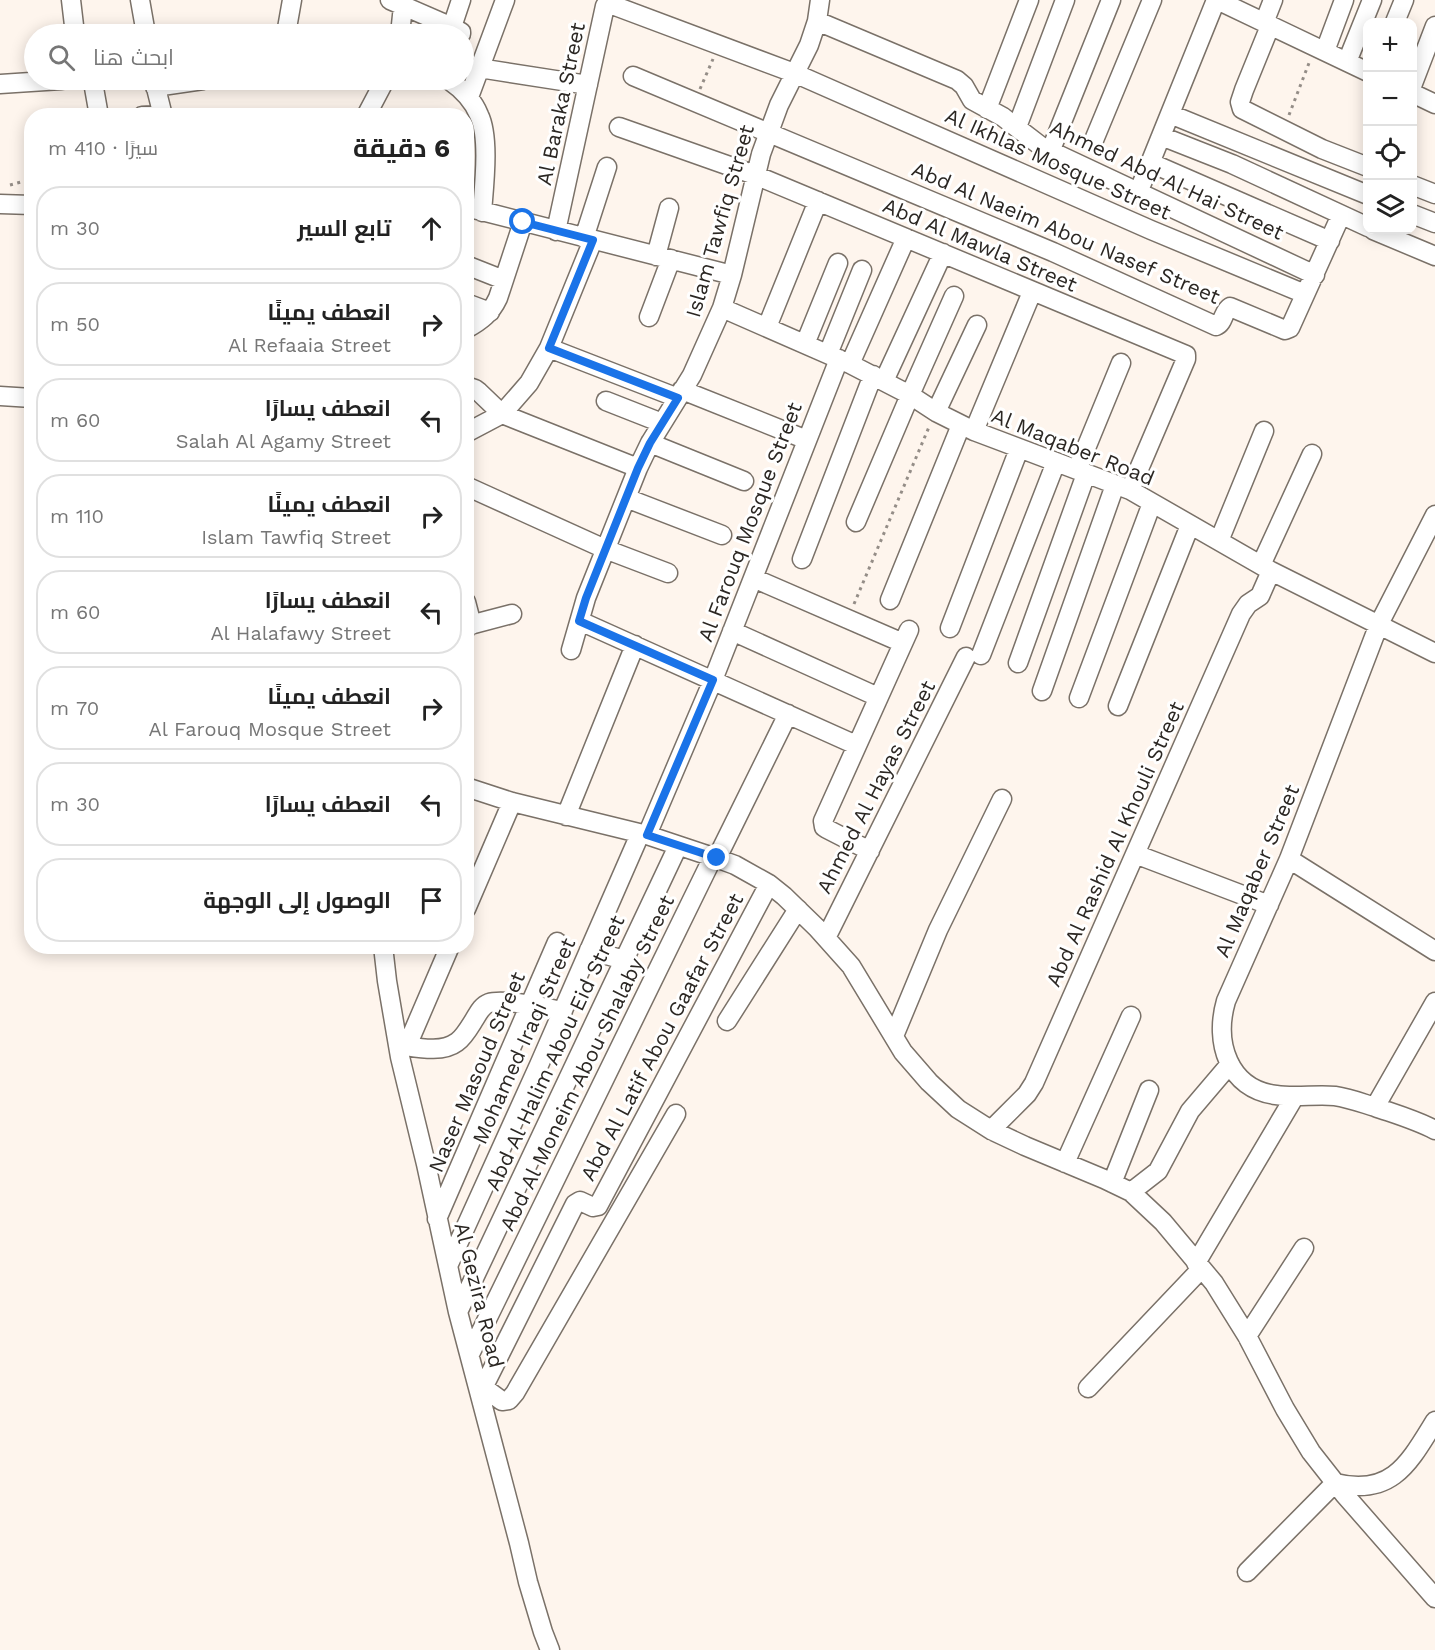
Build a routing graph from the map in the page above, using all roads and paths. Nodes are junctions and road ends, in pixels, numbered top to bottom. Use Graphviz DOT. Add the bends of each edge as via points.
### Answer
graph roads {
  1 [pos="71,0"];
  2 [pos="140,0"];
  3 [pos="292,0"];
  4 [pos="461,0"];
  5 [pos="505,0"];
  6 [pos="820,0"];
  7 [pos="1029,0"];
  8 [pos="1065,0"];
  9 [pos="1111,0"];
  10 [pos="1152,0"];
  11 [pos="1216,0"];
  12 [pos="1272,0"];
  13 [pos="1344,0"];
  14 [pos="1372,0"];
  15 [pos="1404,0"];
  16 [pos="613,3"];
  17 [pos="408,4"];
  18 [pos="1240,6"];
  19 [pos="1397,18"];
  20 [pos="817,21"];
  21 [pos="74,24"];
  22 [pos="144,24"];
  23 [pos="288,24"];
  24 [pos="403,24"];
  25 [pos="444,24"];
  26 [pos="457,24"];
  27 [pos="1267,24"];
  28 [pos="1435,26"];
  29 [pos="719,45"];
  30 [pos="1320,49"];
  31 [pos="1347,62"];
  32 [pos="479,68"];
  33 [pos="1363,70"];
  34 [pos="795,73"];
  35 [pos="1417,75"];
  36 [pos="633,76"];
  37 [pos="24,82"];
  38 [pos="474,82"];
  39 [pos="0,84"];
  40 [pos="588,85"];
  41 [pos="93,90"];
  42 [pos="157,90"];
  43 [pos="381,90"];
  44 [pos="462,90"];
  45 [pos="471,90"];
  46 [pos="1417,95"];
  47 [pos="469,97"];
  48 [pos="695,102"];
  49 [pos="1435,104"];
  50 [pos="97,108"];
  51 [pos="161,108"];
  52 [pos="374,108"];
  53 [pos="987,109"];
  54 [pos="1170,114"];
  55 [pos="619,127"];
  56 [pos="1017,127"];
  57 [pos="1283,131"];
  58 [pos="768,132"];
  59 [pos="1161,136"];
  60 [pos="1095,140"];
  61 [pos="1050,152"];
  62 [pos="1150,163"];
  63 [pos="1363,165"];
  64 [pos="607,167"];
  65 [pos="755,176"];
  66 [pos="24,181"];
  67 [pos="10,185"];
  68 [pos="1417,187"];
  69 [pos="1138,193"];
  70 [pos="1363,193"];
  71 [pos="1435,194"];
  72 [pos="818,201"];
  73 [pos="0,204"];
  74 [pos="24,205"];
  75 [pos="669,208"];
  76 [pos="474,209"];
  77 [pos="1341,215"];
  78 [pos="1417,216"];
  79 [pos="523,222"];
  80 [pos="1435,223"];
  81 [pos="1363,225"];
  82 [pos="556,231"];
  83 [pos="1383,234"];
  84 [pos="906,238"];
  85 [pos="588,239"];
  86 [pos="1330,241"];
  87 [pos="943,253"];
  88 [pos="1435,256"];
  89 [pos="663,257"];
  90 [pos="838,263"];
  91 [pos="474,268"];
  92 [pos="862,270"];
  93 [pos="732,275"];
  94 [pos="1314,275"];
  95 [pos="504,280"];
  96 [pos="1032,292"];
  97 [pos="1305,294"];
  98 [pos="954,296"];
  99 [pos="474,306"];
  100 [pos="722,308"];
  101 [pos="490,312"];
  102 [pos="649,316"];
  103 [pos="474,324"];
  104 [pos="977,325"];
  105 [pos="767,327"];
  106 [pos="805,344"];
  107 [pos="549,348"];
  108 [pos="839,359"];
  109 [pos="1121,363"];
  110 [pos="878,378"];
  111 [pos="474,389"];
  112 [pos="680,394"];
  113 [pos="910,395"];
  114 [pos="0,396"];
  115 [pos="24,398"];
  116 [pos="606,401"];
  117 [pos="936,412"];
  118 [pos="502,414"];
  119 [pos="662,423"];
  120 [pos="967,428"];
  121 [pos="474,429"];
  122 [pos="1264,431"];
  123 [pos="807,440"];
  124 [pos="650,443"];
  125 [pos="1019,448"];
  126 [pos="1312,454"];
  127 [pos="1056,462"];
  128 [pos="638,468"];
  129 [pos="1082,472"];
  130 [pos="744,481"];
  131 [pos="1123,488"];
  132 [pos="474,490"];
  133 [pos="626,498"];
  134 [pos="1152,503"];
  135 [pos="1435,515"];
  136 [pos="856,522"];
  137 [pos="1190,525"];
  138 [pos="722,535"];
  139 [pos="1219,541"];
  140 [pos="605,549"];
  141 [pos="802,559"];
  142 [pos="1266,568"];
  143 [pos="669,573"];
  144 [pos="753,578"];
  145 [pos="890,600"];
  146 [pos="512,614"];
  147 [pos="848,619"];
  148 [pos="579,621"];
  149 [pos="1379,624"];
  150 [pos="474,625"];
  151 [pos="950,628"];
  152 [pos="732,631"];
  153 [pos="635,645"];
  154 [pos="571,650"];
  155 [pos="1435,652"];
  156 [pos="1018,663"];
  157 [pos="713,680"];
  158 [pos="1042,691"];
  159 [pos="878,697"];
  160 [pos="1079,698"];
  161 [pos="1118,706"];
  162 [pos="788,714"];
  163 [pos="856,745"];
  164 [pos="474,790"];
  165 [pos="1002,800"];
  166 [pos="512,802"];
  167 [pos="566,816"];
  168 [pos="643,834"];
  169 [pos="678,846"];
  170 [pos="870,851"];
  171 [pos="1135,854"];
  172 [pos="715,857"];
  173 [pos="1289,859"];
  174 [pos="769,884"];
  175 [pos="474,890"];
  176 [pos="1269,904"];
  177 [pos="798,909"];
  178 [pos="826,938"];
  179 [pos="557,942"];
  180 [pos="589,950"];
  181 [pos="1435,951"];
  182 [pos="385,954"];
  183 [pos="446,954"];
  184 [pos="624,960"];
  185 [pos="1435,1002"];
  186 [pos="530,1006"];
  187 [pos="562,1011"];
  188 [pos="1131,1016"];
  189 [pos="727,1021"];
  190 [pos="894,1036"];
  191 [pos="402,1046"];
  192 [pos="1230,1064"];
  193 [pos="539,1065"];
  194 [pos="570,1075"];
  195 [pos="1149,1090"];
  196 [pos="1295,1096"];
  197 [pos="1375,1107"];
  198 [pos="676,1114"];
  199 [pos="991,1130"];
  200 [pos="1435,1130"];
  201 [pos="1065,1162"];
  202 [pos="1112,1183"];
  203 [pos="1131,1192"];
  204 [pos="437,1219"];
  205 [pos="1304,1248"];
  206 [pos="448,1266"];
  207 [pos="1199,1266"];
  208 [pos="458,1312"];
  209 [pos="1247,1336"];
  210 [pos="470,1353"];
  211 [pos="1088,1388"];
  212 [pos="482,1390"];
  213 [pos="1435,1421"];
  214 [pos="1335,1483"];
  215 [pos="1247,1572"];
  216 [pos="1435,1598"];
  217 [pos="550,1650"];
  1 -- 21 [label="street"];
  2 -- 22 [label="street"];
  3 -- 23 [label="street"];
  4 -- 26 [label="street"];
  5 -- 32 [label="street"];
  6 -- 20 [label="street, Islam Tawfiq Street"];
  7 -- 53 [label="street"];
  8 -- 56 [label="street"];
  9 -- 61 [label="street"];
  10 -- 60 [label="street"];
  11 -- 18 [label="street"];
  11 -- 54 [label="street"];
  12 -- 27 [label="street"];
  13 -- 30 [label="street"];
  14 -- 31 [label="street"];
  15 -- 19 [label="street"];
  16 -- 29 [label="street, Al Ikhlas Mosque Street"];
  16 -- 40 [label="street, Al Baraka Street"];
  17 -- 24 [label="street"];
  17 -- 25 [label="street"];
  18 -- 27 [label="street"];
  20 -- 34 [label="street, Islam Tawfiq Street"];
  20 -- 53 [label="street, Ahmed Abd Al Hai Street" via="957,80 972,100"];
  27 -- 30 [label="street"];
  27 -- 57 [label="street" via="1240,107"];
  28 -- 35 [label="street"];
  29 -- 34 [label="street, Al Ikhlas Mosque Street"];
  29 -- 48 [label="path"];
  30 -- 31 [label="street"];
  30 -- 57 [label="path"];
  31 -- 33 [label="street"];
  32 -- 38 [label="street"];
  32 -- 40 [label="street"];
  34 -- 58 [label="street, Islam Tawfiq Street"];
  34 -- 97 [label="street, Al Ikhlas Mosque Street"];
  36 -- 48 [label="street"];
  37 -- 39 [label="street"];
  40 -- 82 [label="street, Al Baraka Street"];
  41 -- 50 [label="street"];
  42 -- 51 [label="street"];
  43 -- 52 [label="street"];
  44 -- 47 [label="street"];
  45 -- 47 [label="street"];
  46 -- 49 [label="street"];
  47 -- 76 [label="street" via="485,136"];
  48 -- 58 [label="street"];
  53 -- 56 [label="street, Ahmed Abd Al Hai Street"];
  54 -- 59 [label="street"];
  54 -- 70 [label="street"];
  55 -- 65 [label="street, Abd Al Mawla Street"];
  56 -- 61 [label="street, Ahmed Abd Al Hai Street"];
  57 -- 63 [label="street"];
  58 -- 65 [label="street, Islam Tawfiq Street"];
  58 -- 97 [label="street, Abd Al Naeim Abou Nasef Street" via="1053,252 1214,325 1219,325 1230,307 1288,330"];
  59 -- 62 [label="street"];
  59 -- 77 [label="street"];
  61 -- 69 [label="street, Ahmed Abd Al Hai Street"];
  62 -- 69 [label="street"];
  62 -- 86 [label="street"];
  64 -- 85 [label="street"];
  65 -- 72 [label="street, Abd Al Mawla Street"];
  65 -- 93 [label="street, Islam Tawfiq Street"];
  66 -- 67 [label="path"];
  68 -- 71 [label="street"];
  69 -- 94 [label="street, Ahmed Abd Al Hai Street"];
  72 -- 84 [label="street, Abd Al Mawla Street"];
  72 -- 105 [label="street"];
  73 -- 74 [label="street"];
  75 -- 89 [label="street"];
  76 -- 79 [label="street"];
  77 -- 81 [label="street"];
  77 -- 86 [label="street, Abd Al Naeim Abou Nasef Street"];
  78 -- 80 [label="street"];
  79 -- 82 [label="street"];
  79 -- 95 [label="street"];
  82 -- 85 [label="street"];
  83 -- 88 [label="street"];
  84 -- 87 [label="street, Abd Al Mawla Street"];
  84 -- 108 [label="street"];
  85 -- 89 [label="street"];
  85 -- 107 [label="street"];
  86 -- 94 [label="street, Abd Al Naeim Abou Nasef Street"];
  87 -- 96 [label="street, Abd Al Mawla Street"];
  87 -- 110 [label="street"];
  89 -- 93 [label="street"];
  89 -- 102 [label="street"];
  90 -- 106 [label="street"];
  91 -- 95 [label="street"];
  92 -- 108 [label="street"];
  93 -- 100 [label="street, Islam Tawfiq Street"];
  94 -- 97 [label="street, Abd Al Naeim Abou Nasef Street"];
  95 -- 101 [label="street"];
  96 -- 120 [label="street"];
  96 -- 131 [label="street, Abd Al Mawla Street" via="1186,355"];
  98 -- 113 [label="street"];
  99 -- 101 [label="street"];
  100 -- 105 [label="street, Al Maqaber Road"];
  100 -- 112 [label="street, Islam Tawfiq Street"];
  101 -- 103 [label="street"];
  104 -- 117 [label="street"];
  105 -- 106 [label="street, Al Maqaber Road"];
  106 -- 108 [label="street, Al Maqaber Road"];
  107 -- 112 [label="street"];
  107 -- 118 [label="street" via="529,383"];
  108 -- 110 [label="street, Al Maqaber Road"];
  108 -- 123 [label="street, Al Farouq Mosque Street"];
  109 -- 129 [label="street"];
  110 -- 113 [label="street, Al Maqaber Road"];
  110 -- 141 [label="street"];
  111 -- 118 [label="street"];
  112 -- 119 [label="street, Islam Tawfiq Street"];
  112 -- 123 [label="street"];
  113 -- 117 [label="street, Al Maqaber Road"];
  113 -- 136 [label="street"];
  114 -- 115 [label="street"];
  116 -- 119 [label="street"];
  117 -- 120 [label="street, Al Maqaber Road"];
  117 -- 147 [label="path"];
  118 -- 121 [label="street"];
  118 -- 128 [label="street"];
  119 -- 124 [label="street, Islam Tawfiq Street"];
  120 -- 125 [label="street, Al Maqaber Road"];
  120 -- 145 [label="street"];
  122 -- 139 [label="street"];
  123 -- 144 [label="street, Al Farouq Mosque Street"];
  124 -- 128 [label="street, Islam Tawfiq Street"];
  124 -- 130 [label="street"];
  125 -- 127 [label="street, Al Maqaber Road"];
  125 -- 151 [label="street"];
  126 -- 142 [label="street, Abd Al Rashid Al Khouli Street"];
  127 -- 129 [label="street, Al Maqaber Road"];
  127 -- 170 [label="street, Ahmed Al Hayas Street" via="974,656"];
  128 -- 133 [label="street, Islam Tawfiq Street"];
  129 -- 131 [label="street, Al Maqaber Road"];
  129 -- 156 [label="street"];
  131 -- 134 [label="street, Al Maqaber Road"];
  131 -- 158 [label="street"];
  132 -- 140 [label="street"];
  133 -- 138 [label="street"];
  133 -- 140 [label="street, Islam Tawfiq Street"];
  134 -- 137 [label="street, Al Maqaber Road"];
  134 -- 160 [label="street"];
  135 -- 149 [label="street, Al Maqaber Street"];
  137 -- 139 [label="street, Al Maqaber Road"];
  137 -- 161 [label="street"];
  139 -- 142 [label="street, Al Maqaber Road"];
  140 -- 143 [label="street"];
  140 -- 148 [label="street, Islam Tawfiq Street"];
  142 -- 149 [label="street, Al Maqaber Road"];
  142 -- 171 [label="street, Abd Al Rashid Al Khouli Street" via="1260,596 1241,614"];
  144 -- 147 [label="street"];
  144 -- 152 [label="street, Al Farouq Mosque Street"];
  146 -- 150 [label="street"];
  147 -- 159 [label="street" via="906,637"];
  148 -- 153 [label="street"];
  148 -- 154 [label="street, Islam Tawfiq Street"];
  149 -- 155 [label="street, Al Maqaber Road"];
  149 -- 173 [label="street, Al Maqaber Street"];
  152 -- 157 [label="street, Al Farouq Mosque Street"];
  152 -- 159 [label="street"];
  153 -- 157 [label="street"];
  153 -- 167 [label="street"];
  157 -- 162 [label="street"];
  157 -- 168 [label="street, Al Farouq Mosque Street"];
  159 -- 163 [label="street"];
  162 -- 163 [label="street"];
  162 -- 172 [label="street, Abd Al Moneim Abou Shalaby Street"];
  163 -- 170 [label="street" via="823,824"];
  164 -- 166 [label="street"];
  165 -- 190 [label="street" via="938,930"];
  166 -- 167 [label="street"];
  166 -- 175 [label="street"];
  167 -- 168 [label="street"];
  168 -- 169 [label="street"];
  168 -- 180 [label="street, Mohamed Iraqi Street"];
  169 -- 172 [label="street"];
  169 -- 184 [label="street, Abd Al Halim Abou Eid Street"];
  170 -- 178 [label="street, Ahmed Al Hayas Street"];
  171 -- 176 [label="street"];
  171 -- 199 [label="street, Abd Al Rashid Al Khouli Street" via="1034,1083"];
  172 -- 174 [label="street"];
  172 -- 210 [label="street, Abd Al Moneim Abou Shalaby Street"];
  173 -- 176 [label="street, Al Maqaber Street"];
  173 -- 181 [label="street"];
  174 -- 177 [label="street"];
  174 -- 212 [label="street, Abd Al Latif Abou Gaafar Street" via="598,1206 580,1201 575,1204"];
  176 -- 192 [label="street, Al Maqaber Street" via="1223,1011 1222,1033"];
  177 -- 178 [label="street"];
  177 -- 189 [label="street"];
  178 -- 190 [label="street" via="851,966"];
  179 -- 186 [label="street, Naser Masoud Street"];
  180 -- 184 [label="street"];
  180 -- 187 [label="street, Mohamed Iraqi Street"];
  182 -- 191 [label="street, Al Gezira Road"];
  183 -- 191 [label="street"];
  184 -- 194 [label="street, Abd Al Halim Abou Eid Street"];
  185 -- 197 [label="street"];
  186 -- 187 [label="street"];
  186 -- 191 [label="street" via="487,1004 458,1042 443,1048"];
  186 -- 204 [label="street, Naser Masoud Street"];
  187 -- 193 [label="street, Mohamed Iraqi Street"];
  188 -- 201 [label="street"];
  190 -- 199 [label="street" via="929,1082 958,1109"];
  191 -- 204 [label="street, Al Gezira Road"];
  192 -- 196 [label="street, Al Maqaber Street" via="1240,1079 1256,1090"];
  192 -- 203 [label="street" via="1191,1111 1158,1171"];
  193 -- 194 [label="street"];
  193 -- 206 [label="street, Mohamed Iraqi Street"];
  194 -- 208 [label="street, Abd Al Halim Abou Eid Street"];
  195 -- 202 [label="street"];
  196 -- 197 [label="street, Al Maqaber Street" via="1335,1096"];
  196 -- 207 [label="street"];
  197 -- 200 [label="street, Al Maqaber Street"];
  198 -- 212 [label="street" via="515,1393 502,1401"];
  199 -- 201 [label="street"];
  201 -- 202 [label="street"];
  202 -- 203 [label="street"];
  203 -- 207 [label="street" via="1163,1222"];
  204 -- 206 [label="street, Al Gezira Road"];
  205 -- 209 [label="street"];
  206 -- 208 [label="street, Al Gezira Road"];
  207 -- 209 [label="street"];
  207 -- 211 [label="street"];
  208 -- 210 [label="street, Al Gezira Road"];
  209 -- 214 [label="street" via="1285,1409"];
  210 -- 212 [label="street, Al Gezira Road"];
  212 -- 217 [label="street, Al Gezira Road" via="528,1582"];
  213 -- 214 [label="street" via="1411,1459 1394,1476 1365,1486"];
  214 -- 215 [label="street"];
  214 -- 216 [label="street"];
}
